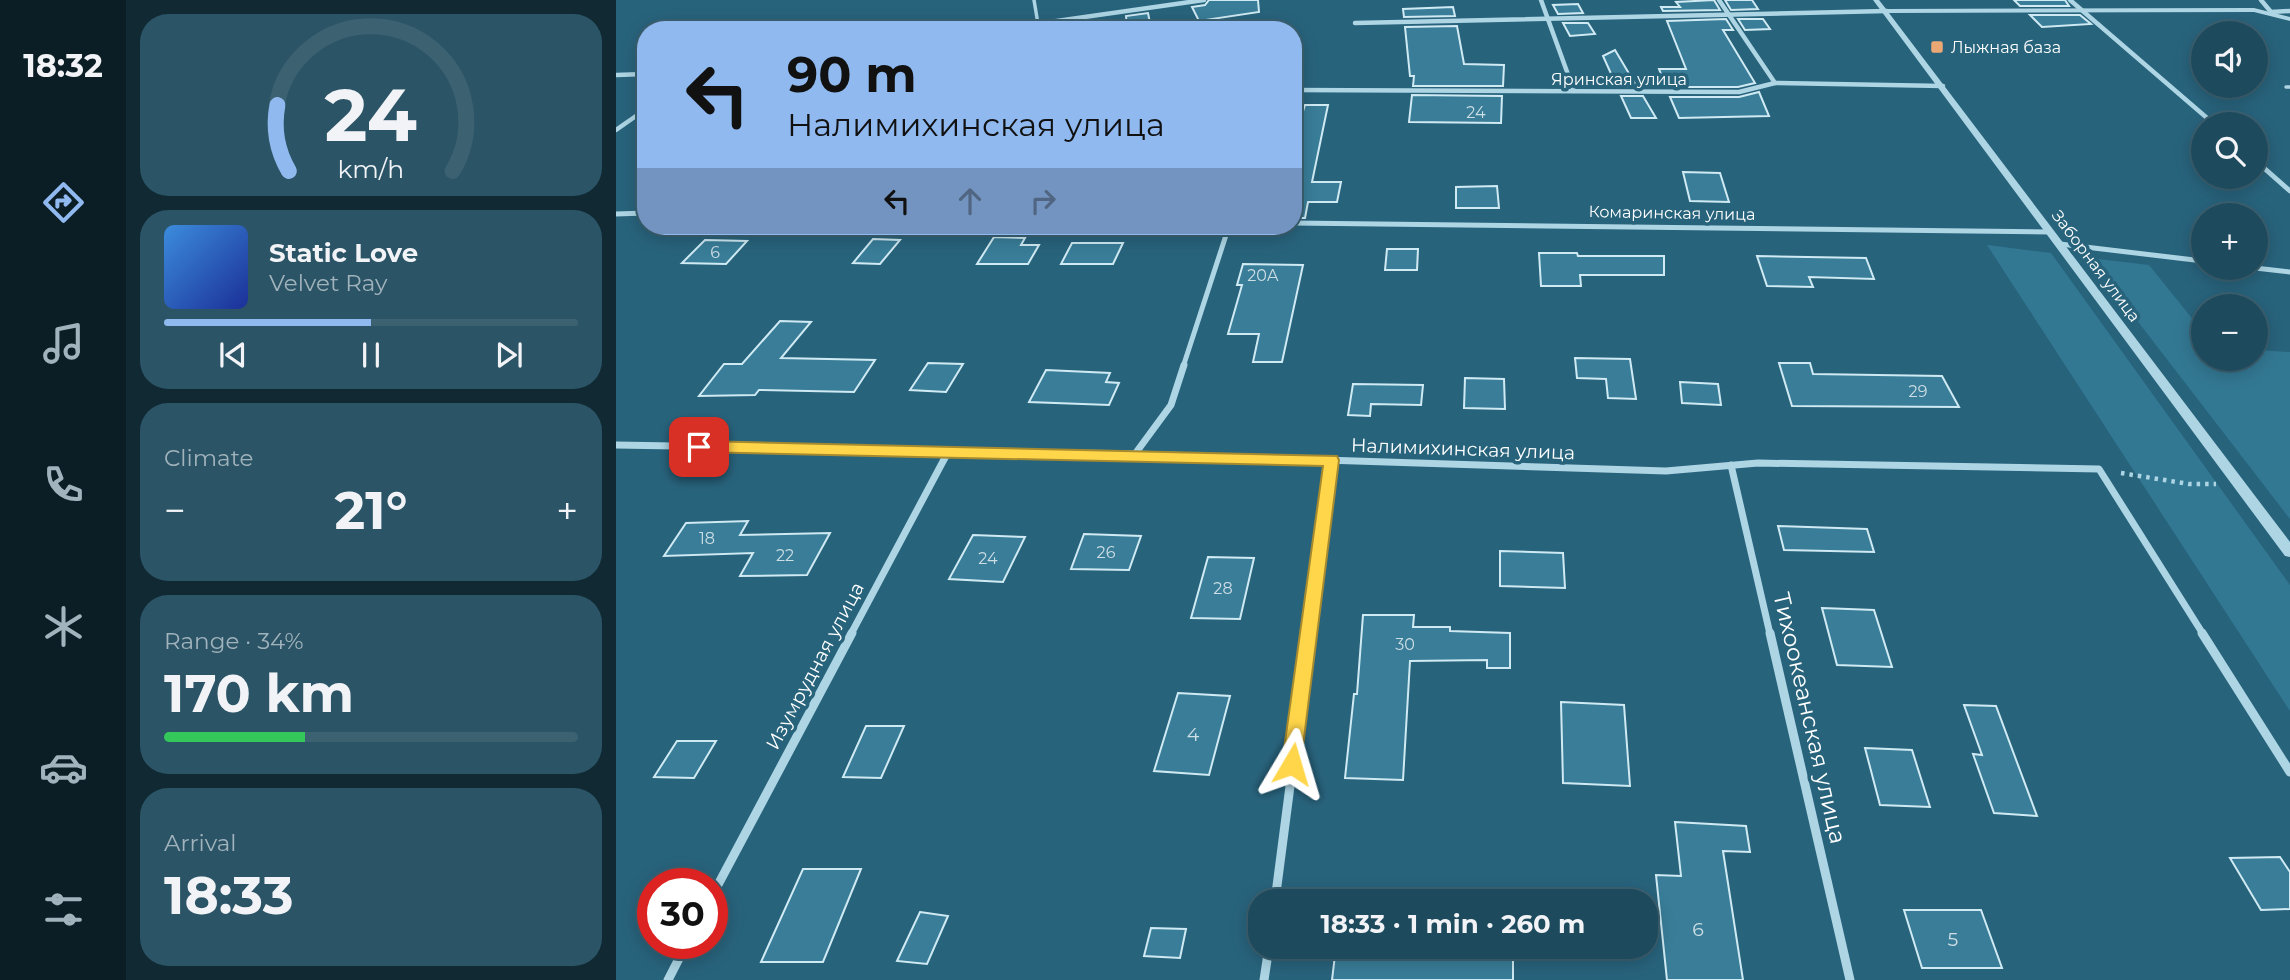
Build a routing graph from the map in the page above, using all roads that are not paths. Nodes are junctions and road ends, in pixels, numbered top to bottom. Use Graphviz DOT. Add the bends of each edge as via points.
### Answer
graph roads {
  1 [pos="1034,0"];
  2 [pos="1205,0"];
  3 [pos="1541,0"];
  4 [pos="1719,0"];
  5 [pos="1876,0"];
  6 [pos="2070,0"];
  7 [pos="2261,0"];
  8 [pos="2079,8"];
  9 [pos="1887,11"];
  10 [pos="2290,11"];
  11 [pos="2271,12"];
  12 [pos="1730,15"];
  13 [pos="1546,19"];
  14 [pos="2290,19"];
  15 [pos="1038,21"];
  16 [pos="1059,21"];
  17 [pos="1355,23"];
  18 [pos="637,74"];
  19 [pos="616,75"];
  20 [pos="1775,83"];
  21 [pos="1943,86"];
  22 [pos="1302,90"];
  23 [pos="1574,91"];
  24 [pos="2200,112"];
  25 [pos="637,115"];
  26 [pos="616,130"];
  27 [pos="2268,172"];
  28 [pos="2290,191"];
  29 [pos="637,213"];
  30 [pos="616,214"];
  31 [pos="1302,223"];
  32 [pos="2050,232"];
  33 [pos="1226,235"];
  34 [pos="2060,244"];
  35 [pos="2191,260"];
  36 [pos="2268,269"];
  37 [pos="2290,272"];
  38 [pos="616,445"];
  39 [pos="948,452"];
  40 [pos="1135,454"];
  41 [pos="1332,460"];
  42 [pos="1731,465"];
  43 [pos="2290,552"];
  44 [pos="2290,772"];
  45 [pos="727,868"];
  46 [pos="1277,889"];
  47 [pos="679,959"];
  48 [pos="1267,959"];
  49 [pos="668,980"];
  50 [pos="1264,980"];
  51 [pos="1850,980"];
  1 -- 15 [label="lane"];
  2 -- 16 [label="street"];
  3 -- 13 [label="street"];
  4 -- 12 [label="street"];
  5 -- 9 [label="street, Заборная улица"];
  6 -- 8 [label="street"];
  7 -- 11 [label="street"];
  8 -- 9 [label="street"];
  8 -- 11 [label="street"];
  8 -- 24 [label="street"];
  9 -- 12 [label="street"];
  9 -- 21 [label="street, Заборная улица"];
  10 -- 11 [label="street"];
  11 -- 14 [label="street"];
  12 -- 13 [label="street"];
  12 -- 20 [label="street"];
  13 -- 17 [label="street"];
  13 -- 23 [label="street"];
  18 -- 19 [label="street"];
  20 -- 21 [label="street, Яринская улица"];
  20 -- 23 [label="street, Яринская улица" via="1739,92"];
  21 -- 32 [label="street, Заборная улица"];
  22 -- 23 [label="street, Яринская улица"];
  25 -- 26 [label="street"];
  27 -- 28 [label="street"];
  29 -- 30 [label="street"];
  31 -- 32 [label="street, Комаринская улица"];
  32 -- 34 [label="street, Заборная улица"];
  33 -- 40 [label="street" via="1171,405"];
  34 -- 35 [label="street"];
  34 -- 43 [label="street, Заборная улица"];
  36 -- 37 [label="street"];
  38 -- 39 [label="street, Налимихинская улица"];
  39 -- 40 [label="street, Налимихинская улица"];
  39 -- 45 [label="street, Изумрудная улица"];
  40 -- 41 [label="street, Налимихинская улица"];
  41 -- 42 [label="street, Налимихинская улица" via="1666,471"];
  41 -- 46 [label="street"];
  42 -- 44 [label="street, Налимихинская улица" via="2099,469"];
  42 -- 51 [label="street, Тихоокеанская улица"];
  47 -- 49 [label="street"];
  48 -- 50 [label="street"];
}
